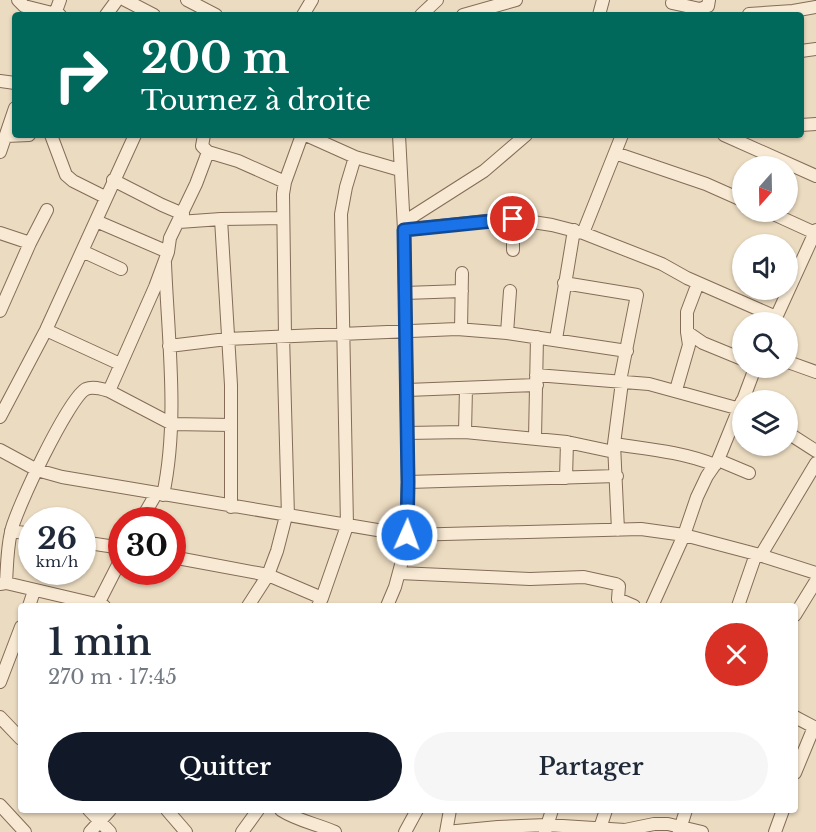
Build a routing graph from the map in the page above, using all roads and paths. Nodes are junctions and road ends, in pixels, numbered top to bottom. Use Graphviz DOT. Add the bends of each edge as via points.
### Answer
graph roads {
  1 [pos="18,0"];
  2 [pos="126,0"];
  3 [pos="437,0"];
  4 [pos="516,0"];
  5 [pos="709,0"];
  6 [pos="193,5"];
  7 [pos="672,6"];
  8 [pos="816,6"];
  9 [pos="29,11"];
  10 [pos="148,12"];
  11 [pos="209,12"];
  12 [pos="424,12"];
  13 [pos="474,12"];
  14 [pos="771,12"];
  15 [pos="12,117"];
  16 [pos="6,136"];
  17 [pos="12,136"];
  18 [pos="52,138"];
  19 [pos="134,138"];
  20 [pos="203,138"];
  21 [pos="303,138"];
  22 [pos="311,138"];
  23 [pos="399,138"];
  24 [pos="522,138"];
  25 [pos="621,138"];
  26 [pos="731,138"];
  27 [pos="0,152"];
  28 [pos="208,152"];
  29 [pos="615,153"];
  30 [pos="355,157"];
  31 [pos="400,170"];
  32 [pos="816,176"];
  33 [pos="113,180"];
  34 [pos="285,182"];
  35 [pos="732,196"];
  36 [pos="105,197"];
  37 [pos="47,210"];
  38 [pos="181,218"];
  39 [pos="283,218"];
  40 [pos="221,219"];
  41 [pos="513,219"];
  42 [pos="96,221"];
  43 [pos="792,222"];
  44 [pos="404,226"];
  45 [pos="578,232"];
  46 [pos="815,232"];
  47 [pos="0,233"];
  48 [pos="30,243"];
  49 [pos="513,250"];
  50 [pos="82,251"];
  51 [pos="166,258"];
  52 [pos="121,269"];
  53 [pos="462,273"];
  54 [pos="564,283"];
  55 [pos="698,283"];
  56 [pos="462,291"];
  57 [pos="510,291"];
  58 [pos="405,293"];
  59 [pos="1,307"];
  60 [pos="758,312"];
  61 [pos="779,312"];
  62 [pos="461,329"];
  63 [pos="46,330"];
  64 [pos="405,330"];
  65 [pos="687,332"];
  66 [pos="344,333"];
  67 [pos="507,333"];
  68 [pos="284,335"];
  69 [pos="537,337"];
  70 [pos="227,339"];
  71 [pos="556,339"];
  72 [pos="169,346"];
  73 [pos="627,351"];
  74 [pos="732,355"];
  75 [pos="120,364"];
  76 [pos="798,366"];
  77 [pos="816,372"];
  78 [pos="536,380"];
  79 [pos="621,381"];
  80 [pos="466,388"];
  81 [pos="407,390"];
  82 [pos="676,390"];
  83 [pos="109,391"];
  84 [pos="732,402"];
  85 [pos="0,417"];
  86 [pos="172,424"];
  87 [pos="231,425"];
  88 [pos="732,428"];
  89 [pos="465,432"];
  90 [pos="407,433"];
  91 [pos="535,438"];
  92 [pos="798,439"];
  93 [pos="567,442"];
  94 [pos="614,448"];
  95 [pos="0,450"];
  96 [pos="816,451"];
  97 [pos="717,463"];
  98 [pos="816,463"];
  99 [pos="37,470"];
  100 [pos="749,473"];
  101 [pos="617,476"];
  102 [pos="566,478"];
  103 [pos="408,482"];
  104 [pos="159,495"];
  105 [pos="150,507"];
  106 [pos="231,507"];
  107 [pos="287,516"];
  108 [pos="347,526"];
  109 [pos="618,530"];
  110 [pos="11,531"];
  111 [pos="18,532"];
  112 [pos="407,535"];
  113 [pos="684,535"];
  114 [pos="758,555"];
  115 [pos="4,558"];
  116 [pos="186,560"];
  117 [pos="399,573"];
  118 [pos="816,573"];
  119 [pos="268,575"];
  120 [pos="816,580"];
  121 [pos="3,584"];
  122 [pos="109,585"];
  123 [pos="34,591"];
  124 [pos="320,602"];
  125 [pos="29,603"];
  126 [pos="86,603"];
  127 [pos="100,603"];
  128 [pos="250,603"];
  129 [pos="388,603"];
  130 [pos="627,603"];
  131 [pos="653,603"];
  132 [pos="739,603"];
  133 [pos="798,610"];
  134 [pos="18,635"];
  135 [pos="0,682"];
  136 [pos="0,717"];
  137 [pos="798,719"];
  138 [pos="18,736"];
  139 [pos="798,766"];
  140 [pos="0,805"];
  141 [pos="92,813"];
  142 [pos="108,813"];
  143 [pos="170,813"];
  144 [pos="254,813"];
  145 [pos="286,813"];
  146 [pos="415,813"];
  147 [pos="449,813"];
  148 [pos="551,813"];
  149 [pos="605,813"];
  150 [pos="685,813"];
  151 [pos="782,813"];
  152 [pos="101,822"];
  153 [pos="600,828"];
  154 [pos="546,829"];
  155 [pos="680,830"];
  156 [pos="474,831"];
  157 [pos="625,831"];
  158 [pos="25,832"];
  159 [pos="90,832"];
  160 [pos="110,832"];
  161 [pos="186,832"];
  162 [pos="242,832"];
  163 [pos="335,832"];
  164 [pos="405,832"];
  165 [pos="446,832"];
  166 [pos="702,832"];
  167 [pos="775,832"];
  1 -- 9 [label="street"];
  2 -- 10 [label="street"];
  3 -- 12 [label="street"];
  4 -- 13 [label="street"];
  5 -- 7 [label="street" via="704,9"];
  6 -- 11 [label="street"];
  8 -- 14 [label="street"];
  15 -- 16 [label="street"];
  16 -- 17 [label="street"];
  16 -- 27 [label="street"];
  18 -- 36 [label="street" via="66,175"];
  19 -- 33 [label="street"];
  20 -- 28 [label="street" via="202,146"];
  21 -- 34 [label="street"];
  22 -- 30 [label="street"];
  23 -- 31 [label="street"];
  24 -- 44 [label="street" via="484,171"];
  25 -- 29 [label="street"];
  26 -- 32 [label="street"];
  28 -- 34 [label="street"];
  28 -- 38 [label="street"];
  29 -- 35 [label="street"];
  29 -- 45 [label="street"];
  30 -- 31 [label="street"];
  30 -- 66 [label="street" via="341,214"];
  31 -- 44 [label="street"];
  33 -- 36 [label="street"];
  33 -- 38 [label="street"];
  34 -- 39 [label="street"];
  36 -- 42 [label="street"];
  37 -- 48 [label="street"];
  38 -- 40 [label="street"];
  38 -- 51 [label="street" via="170,238"];
  39 -- 40 [label="street"];
  39 -- 68 [label="street"];
  40 -- 70 [label="street"];
  41 -- 44 [label="street"];
  41 -- 45 [label="street"];
  41 -- 49 [label="street"];
  42 -- 50 [label="street"];
  42 -- 51 [label="street"];
  43 -- 46 [label="street"];
  44 -- 58 [label="street"];
  45 -- 54 [label="street"];
  45 -- 55 [label="street" via="662,264"];
  46 -- 61 [label="street"];
  47 -- 48 [label="street"];
  48 -- 59 [label="street"];
  50 -- 52 [label="street"];
  50 -- 63 [label="street"];
  51 -- 72 [label="street"];
  51 -- 75 [label="street"];
  53 -- 56 [label="street"];
  54 -- 71 [label="street"];
  54 -- 73 [label="street" via="638,295"];
  55 -- 60 [label="street"];
  55 -- 65 [label="street" via="687,312"];
  56 -- 58 [label="street"];
  56 -- 62 [label="street"];
  57 -- 67 [label="street"];
  58 -- 64 [label="street"];
  62 -- 64 [label="street"];
  62 -- 67 [label="street"];
  63 -- 75 [label="street"];
  63 -- 85 [label="street"];
  64 -- 66 [label="street"];
  64 -- 81 [label="street"];
  65 -- 74 [label="street"];
  65 -- 82 [label="street" via="689,345"];
  66 -- 68 [label="street"];
  66 -- 108 [label="street"];
  67 -- 69 [label="street"];
  68 -- 70 [label="street"];
  68 -- 107 [label="street"];
  69 -- 71 [label="street"];
  69 -- 78 [label="street"];
  70 -- 72 [label="street"];
  70 -- 87 [label="street"];
  71 -- 73 [label="street"];
  72 -- 86 [label="street"];
  73 -- 79 [label="street"];
  75 -- 83 [label="street"];
  76 -- 77 [label="street"];
  78 -- 79 [label="street"];
  78 -- 80 [label="street"];
  78 -- 91 [label="street"];
  79 -- 82 [label="street"];
  79 -- 94 [label="street"];
  80 -- 81 [label="street"];
  80 -- 89 [label="street"];
  81 -- 90 [label="street"];
  82 -- 84 [label="street"];
  83 -- 86 [label="street"];
  83 -- 99 [label="street" via="93,388 80,394"];
  86 -- 87 [label="street"];
  86 -- 104 [label="street" via="169,466"];
  87 -- 106 [label="street"];
  88 -- 97 [label="street"];
  89 -- 90 [label="street"];
  89 -- 91 [label="street"];
  90 -- 103 [label="street"];
  91 -- 93 [label="street"];
  92 -- 96 [label="street"];
  93 -- 94 [label="street"];
  93 -- 102 [label="street"];
  94 -- 97 [label="street" via="663,452"];
  94 -- 101 [label="street"];
  95 -- 99 [label="street"];
  97 -- 100 [label="street"];
  97 -- 113 [label="street" via="697,497"];
  98 -- 114 [label="street"];
  99 -- 104 [label="street"];
  99 -- 110 [label="street"];
  101 -- 102 [label="street"];
  101 -- 109 [label="street"];
  102 -- 103 [label="street"];
  103 -- 112 [label="street"];
  104 -- 105 [label="street"];
  104 -- 106 [label="street"];
  106 -- 107 [label="street"];
  107 -- 108 [label="street"];
  107 -- 119 [label="street"];
  108 -- 112 [label="street"];
  108 -- 124 [label="street"];
  109 -- 112 [label="street"];
  109 -- 113 [label="street"];
  110 -- 111 [label="street"];
  110 -- 115 [label="street"];
  112 -- 117 [label="street"];
  113 -- 114 [label="street"];
  113 -- 131 [label="street"];
  114 -- 118 [label="street"];
  114 -- 132 [label="street"];
  115 -- 121 [label="street"];
  116 -- 119 [label="street"];
  117 -- 129 [label="street"];
  117 -- 130 [label="street" via="530,579 584,577 616,584 618,599"];
  119 -- 124 [label="street"];
  119 -- 128 [label="street"];
  120 -- 133 [label="street"];
  121 -- 123 [label="street"];
  122 -- 127 [label="street"];
  123 -- 125 [label="street"];
  123 -- 126 [label="street"];
  134 -- 135 [label="street"];
  136 -- 138 [label="street"];
  137 -- 139 [label="street" via="814,727"];
  140 -- 158 [label="street"];
  141 -- 152 [label="street"];
  142 -- 152 [label="street"];
  143 -- 161 [label="street"];
  144 -- 162 [label="street"];
  145 -- 163 [label="street"];
  146 -- 164 [label="street"];
  147 -- 165 [label="street"];
  148 -- 154 [label="street"];
  149 -- 153 [label="street"];
  150 -- 155 [label="street"];
  151 -- 167 [label="street"];
  152 -- 159 [label="street"];
  152 -- 160 [label="street"];
  153 -- 154 [label="street"];
  153 -- 157 [label="street"];
  154 -- 156 [label="street"];
  155 -- 157 [label="street" via="654,824"];
  155 -- 166 [label="street"];
  156 -- 165 [label="street"];
}
